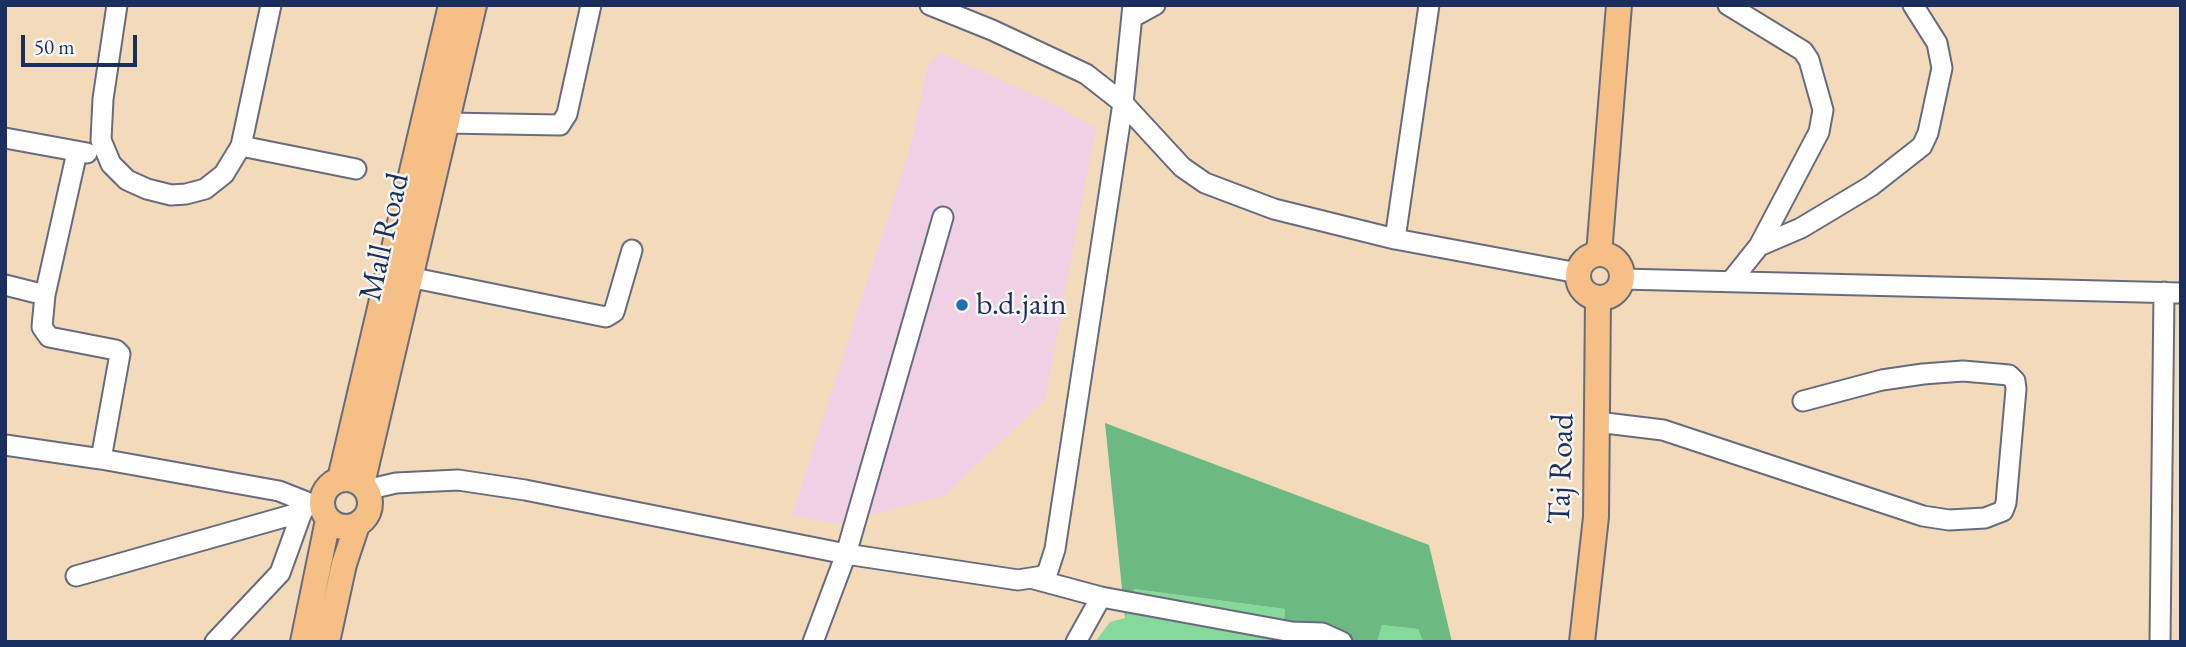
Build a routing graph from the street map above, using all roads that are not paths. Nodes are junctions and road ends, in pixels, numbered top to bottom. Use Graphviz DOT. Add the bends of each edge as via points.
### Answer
graph roads {
  1 [pos="117,5"];
  2 [pos="271,5"];
  3 [pos="451,5"];
  4 [pos="474,5"];
  5 [pos="591,5"];
  6 [pos="930,5"];
  7 [pos="1154,5"];
  8 [pos="1429,5"];
  9 [pos="1619,5"];
  10 [pos="1728,5"];
  11 [pos="1913,5"];
  12 [pos="1133,11"];
  13 [pos="1124,103"];
  14 [pos="446,123"];
  15 [pos="5,138"];
  16 [pos="241,146"];
  17 [pos="77,152"];
  18 [pos="104,153"];
  19 [pos="356,169"];
  20 [pos="943,217"];
  21 [pos="1395,239"];
  22 [pos="1759,246"];
  23 [pos="632,250"];
  24 [pos="1599,254"];
  25 [pos="1578,273"];
  26 [pos="409,277"];
  27 [pos="1622,279"];
  28 [pos="1731,281"];
  29 [pos="5,285"];
  30 [pos="2172,293"];
  31 [pos="45,295"];
  32 [pos="1598,298"];
  33 [pos="1802,401"];
  34 [pos="1597,422"];
  35 [pos="5,445"];
  36 [pos="101,459"];
  37 [pos="356,484"];
  38 [pos="316,511"];
  39 [pos="357,525"];
  40 [pos="846,554"];
  41 [pos="76,576"];
  42 [pos="1034,579"];
  43 [pos="1101,597"];
  44 [pos="215,642"];
  45 [pos="303,642"];
  46 [pos="327,642"];
  47 [pos="813,642"];
  48 [pos="1076,642"];
  49 [pos="1342,642"];
  50 [pos="1582,642"];
  51 [pos="2160,642"];
  1 -- 18 [label="street" via="103,99"];
  2 -- 16 [label="street"];
  3 -- 37 [label="main road, Mall Road"];
  4 -- 14 [label="main road, Mall Road"];
  5 -- 14 [label="street" via="567,114 560,125"];
  6 -- 13 [label="street" via="1086,74"];
  7 -- 12 [label="street"];
  8 -- 21 [label="street"];
  9 -- 24 [label="main road"];
  10 -- 22 [label="street" via="1803,51 1822,99 1819,132"];
  11 -- 22 [label="street" via="1937,43 1942,68 1922,146 1871,186 1801,228"];
  12 -- 13 [label="street"];
  13 -- 21 [label="street" via="1182,167 1205,183 1274,209"];
  13 -- 42 [label="street" via="1055,549 1048,571"];
  14 -- 26 [label="main road, Mall Road"];
  15 -- 17 [label="street"];
  16 -- 18 [label="street" via="224,174 205,189 171,195 127,180"];
  16 -- 19 [label="street"];
  17 -- 18 [label="street"];
  17 -- 31 [label="street"];
  20 -- 40 [label="street"];
  21 -- 25 [label="street"];
  22 -- 28 [label="street"];
  23 -- 26 [label="street" via="614,312 606,317"];
  24 -- 25 [label="main road" via="1583,262"];
  24 -- 27 [label="main road" via="1616,261"];
  25 -- 32 [label="main road" via="1585,293"];
  26 -- 37 [label="main road, Mall Road"];
  27 -- 28 [label="street"];
  27 -- 32 [label="main road" via="1616,291"];
  28 -- 30 [label="street"];
  29 -- 31 [label="street"];
  30 -- 51 [label="street"];
  31 -- 36 [label="street" via="45,335 120,354"];
  32 -- 34 [label="main road, Taj Road"];
  33 -- 34 [label="street" via="1923,374 1963,370 2009,375 2016,388 2003,511 1985,518 1923,516 1663,430"];
  34 -- 50 [label="main road, Taj Road" via="1596,517"];
  35 -- 36 [label="street"];
  36 -- 38 [label="street" via="279,491"];
  37 -- 38 [label="main road" via="323,493"];
  37 -- 39 [label="main road" via="370,505"];
  37 -- 40 [label="street" via="458,480"];
  38 -- 39 [label="main road" via="342,527"];
  38 -- 41 [label="street"];
  38 -- 44 [label="street" via="280,573"];
  38 -- 45 [label="main road"];
  39 -- 46 [label="main road"];
  40 -- 42 [label="street"];
  40 -- 47 [label="street"];
  42 -- 43 [label="street"];
  43 -- 48 [label="street"];
  43 -- 49 [label="street" via="1292,632 1322,633"];
}
